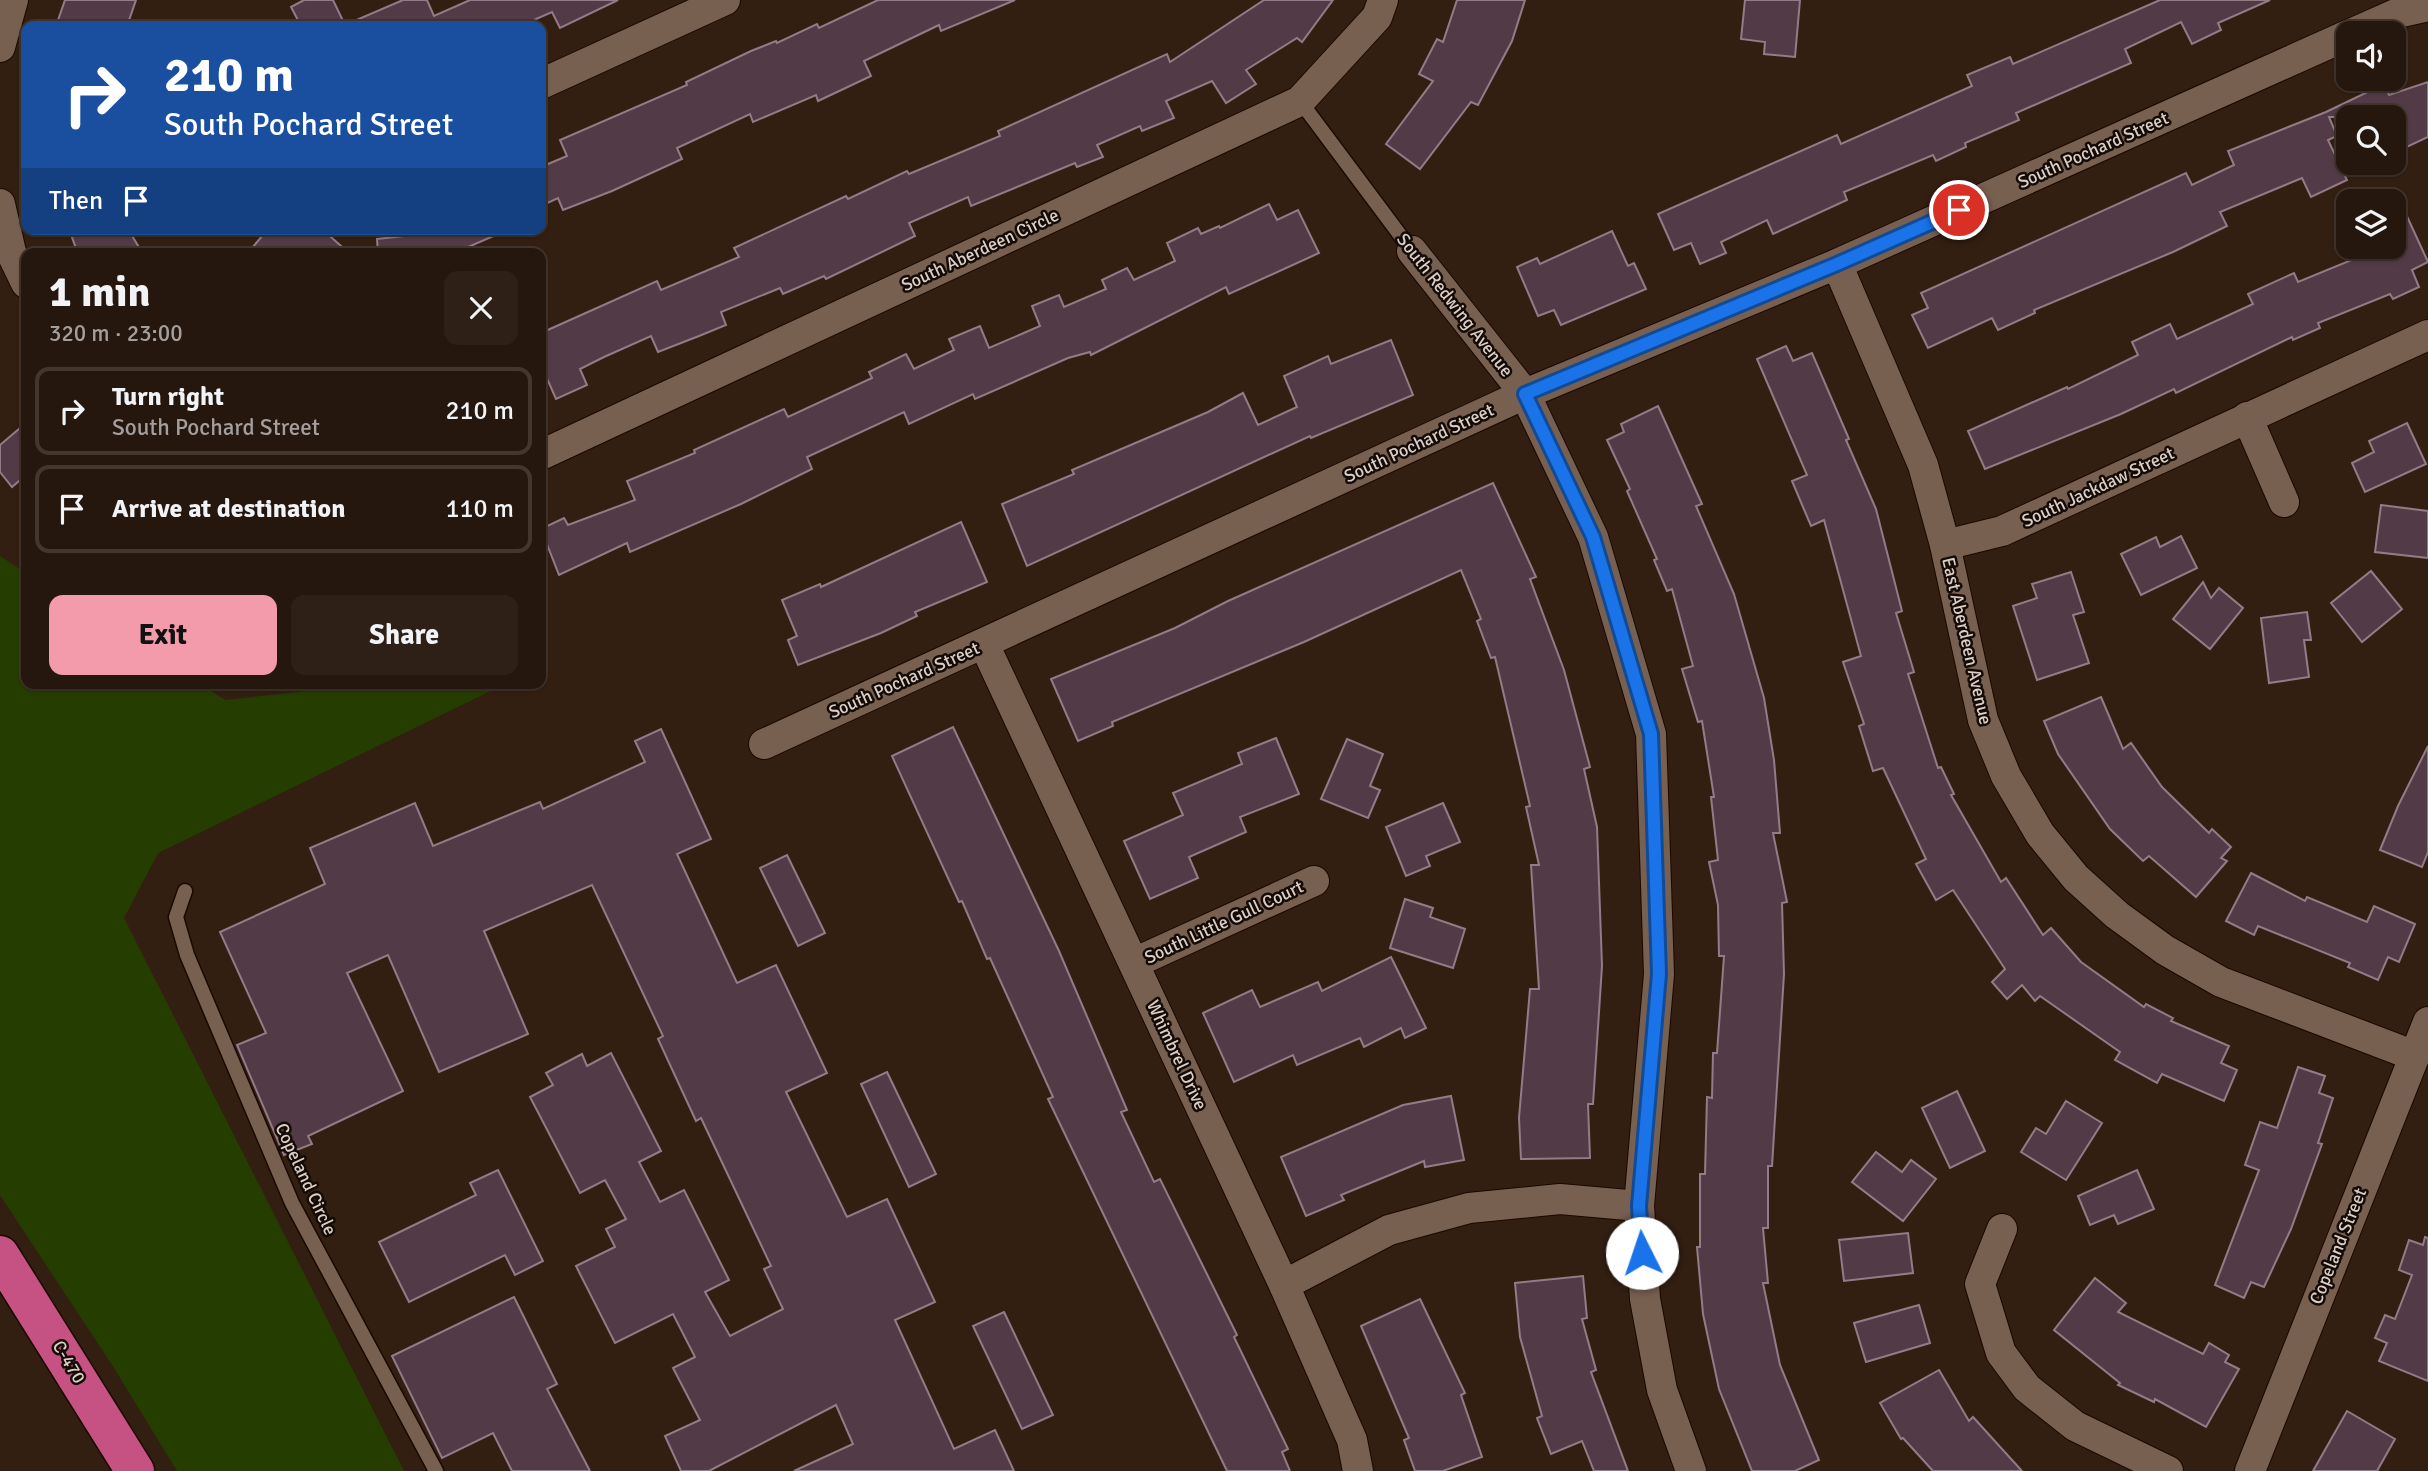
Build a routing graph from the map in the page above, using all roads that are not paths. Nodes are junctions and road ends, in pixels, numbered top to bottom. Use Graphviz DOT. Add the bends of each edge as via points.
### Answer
graph roads {
  1 [pos="13,0"];
  2 [pos="725,0"];
  3 [pos="1383,0"];
  4 [pos="2428,6"];
  5 [pos="2380,21"];
  6 [pos="2336,41"];
  7 [pos="0,47"];
  8 [pos="546,82"];
  9 [pos="1300,101"];
  10 [pos="0,204"];
  11 [pos="1412,251"];
  12 [pos="1837,264"];
  13 [pos="21,273"];
  14 [pos="2428,335"];
  15 [pos="1525,394"];
  16 [pos="2247,417"];
  17 [pos="546,453"];
  18 [pos="2284,502"];
  19 [pos="1945,545"];
  20 [pos="984,644"];
  21 [pos="764,744"];
  22 [pos="1314,881"];
  23 [pos="185,891"];
  24 [pos="1134,964"];
  25 [pos="2428,1022"];
  26 [pos="2415,1056"];
  27 [pos="1639,1206"];
  28 [pos="2002,1229"];
  29 [pos="0,1255"];
  30 [pos="1284,1285"];
  31 [pos="135,1471"];
  32 [pos="436,1471"];
  33 [pos="1358,1471"];
  34 [pos="1691,1471"];
  35 [pos="2168,1471"];
  36 [pos="2249,1471"];
  1 -- 7 [label="street"];
  2 -- 8 [label="street"];
  3 -- 9 [label="street, South Aberdeen Circle" via="1377,18"];
  4 -- 5 [label="street, South Pochard Street"];
  6 -- 12 [label="street, South Pochard Street"];
  9 -- 11 [label="lane, South Redwing Avenue"];
  9 -- 17 [label="street, South Aberdeen Circle"];
  10 -- 13 [label="street" via="11,253"];
  11 -- 15 [label="street, South Redwing Avenue"];
  12 -- 15 [label="street, South Pochard Street"];
  12 -- 19 [label="street, East Aberdeen Avenue" via="1923,465"];
  14 -- 16 [label="street, South Jackdaw Street"];
  15 -- 20 [label="street, South Pochard Street"];
  15 -- 27 [label="street, South Redwing Avenue" via="1593,537 1651,734 1659,974"];
  16 -- 18 [label="street"];
  16 -- 19 [label="street, South Jackdaw Street" via="2002,531"];
  19 -- 26 [label="street, East Aberdeen Avenue" via="1983,720 2006,776 2040,834 2076,878 2165,950 2221,982"];
  20 -- 21 [label="street, South Pochard Street"];
  20 -- 24 [label="street, Whimbrel Drive"];
  22 -- 24 [label="street, South Little Gull Court"];
  23 -- 32 [label="lane, Copeland Circle" via="176,918 187,955 292,1203"];
  24 -- 30 [label="street, Whimbrel Drive"];
  25 -- 26 [label="street, Copeland Street"];
  26 -- 36 [label="street, Copeland Street"];
  27 -- 30 [label="street" via="1560,1199 1469,1208 1389,1230"];
  27 -- 34 [label="street, South Redwing Avenue" via="1645,1299 1662,1390"];
  28 -- 35 [label="street" via="1980,1284 2001,1353 2027,1388 2075,1426"];
  29 -- 31 [label="highway, C-470"];
  30 -- 33 [label="street, Whimbrel Drive" via="1352,1440"];
}
